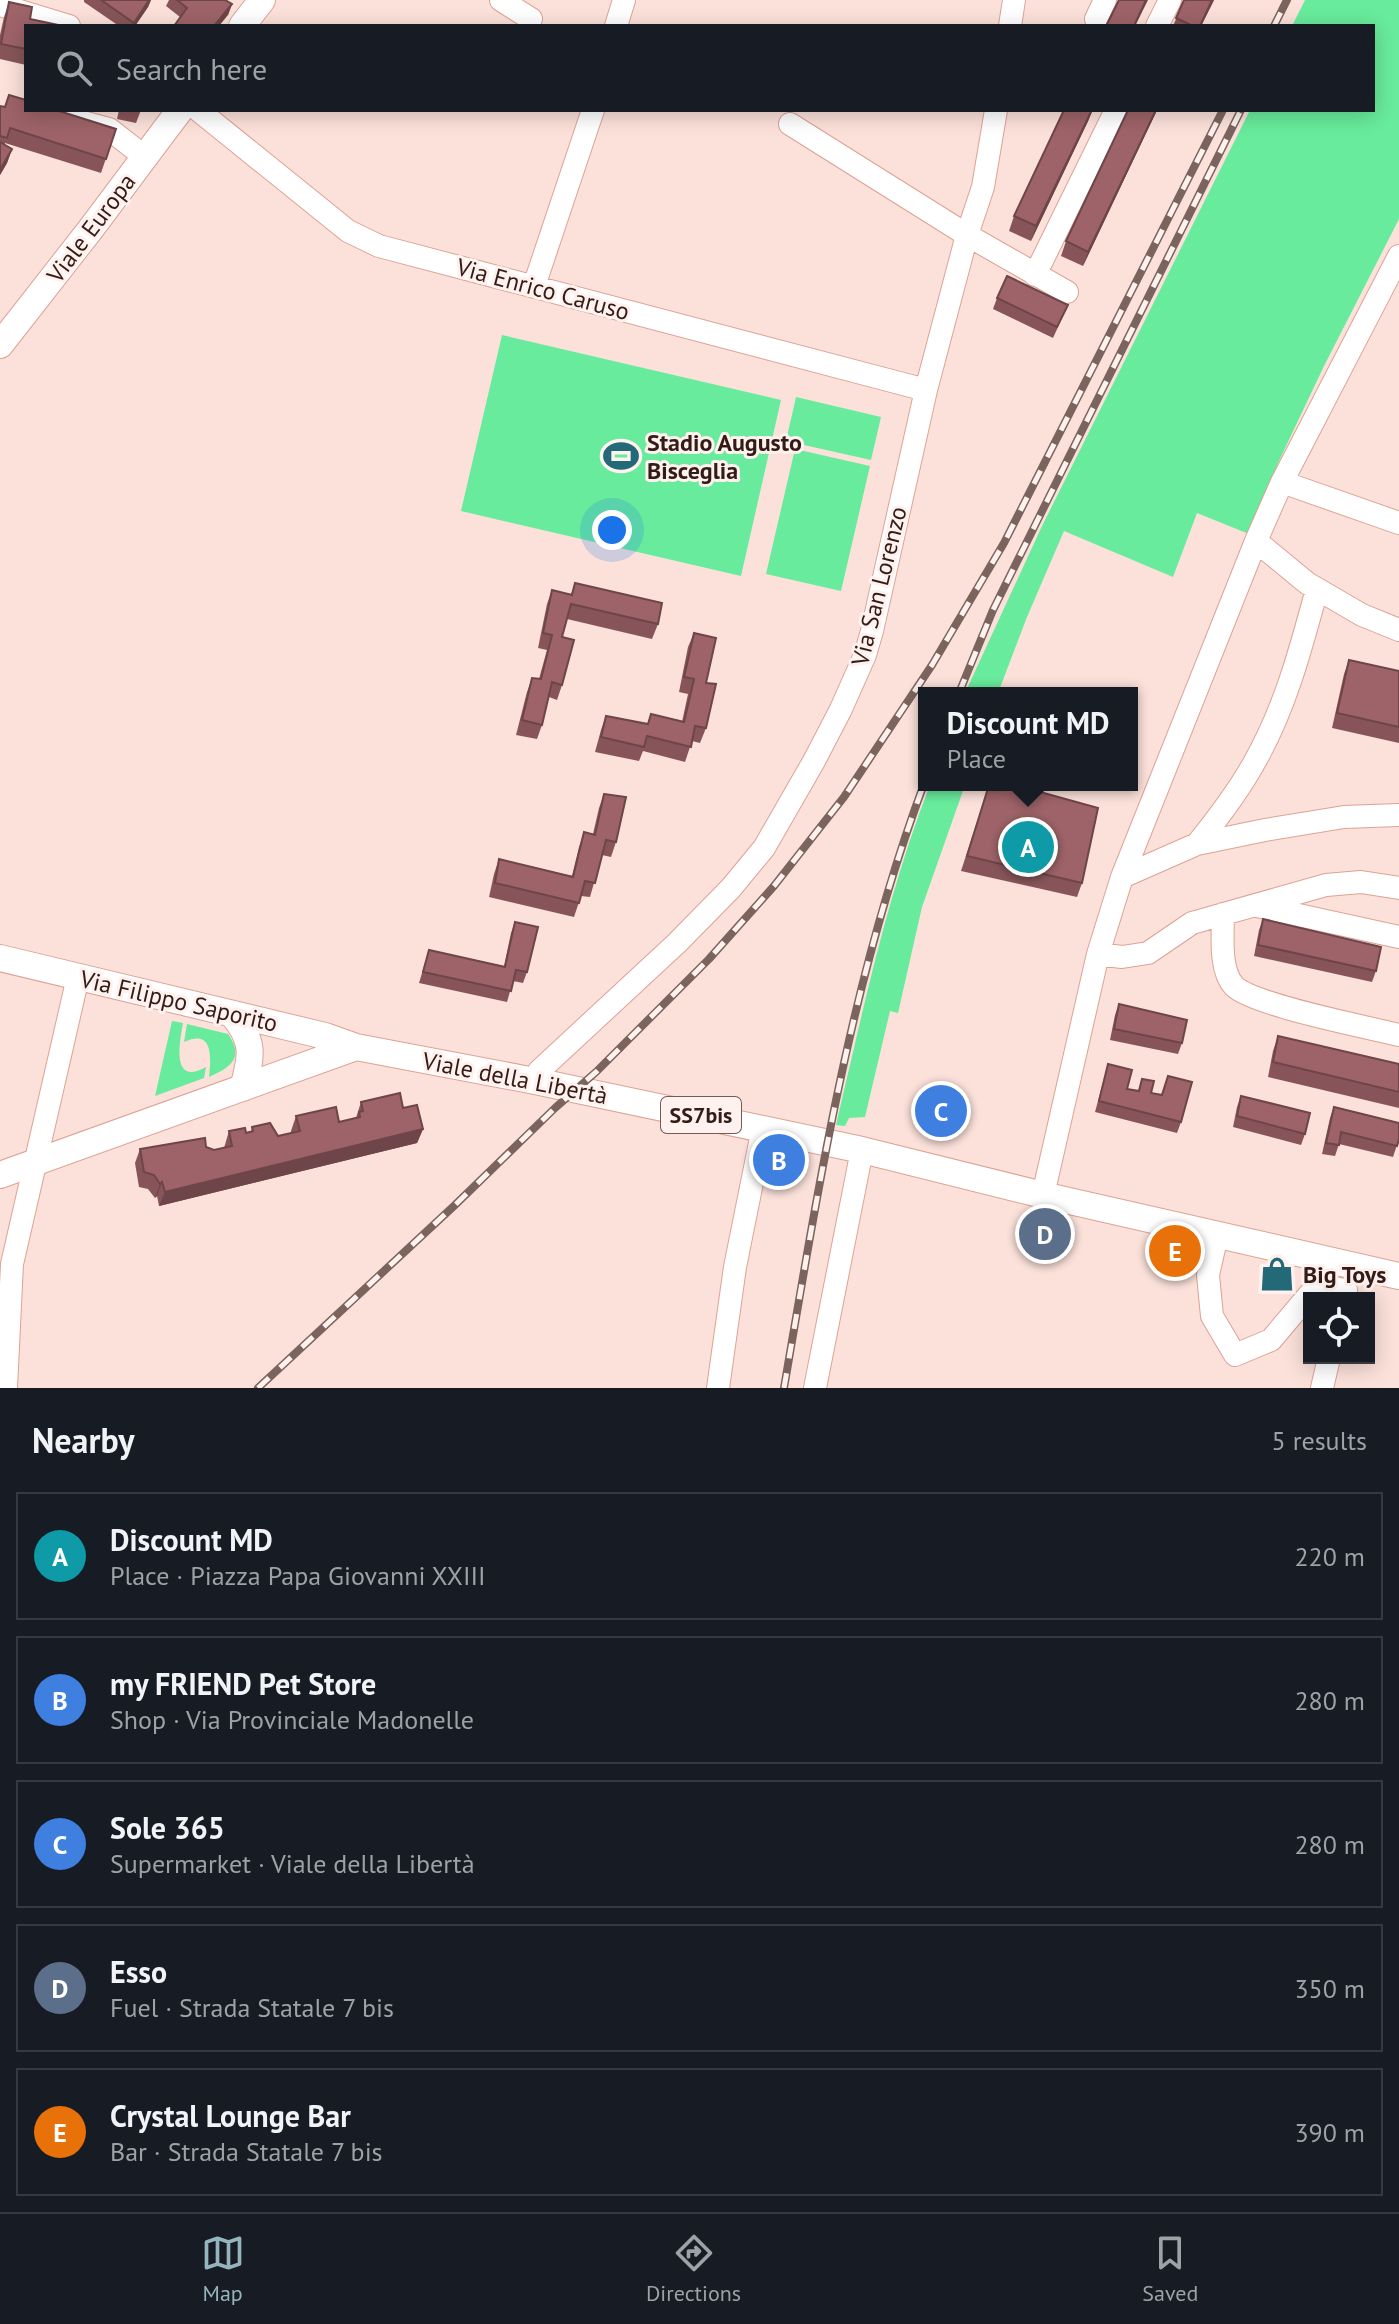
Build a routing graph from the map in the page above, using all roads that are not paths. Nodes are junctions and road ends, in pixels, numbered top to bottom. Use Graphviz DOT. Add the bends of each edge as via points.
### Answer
graph roads {
  1 [pos="262,0"];
  2 [pos="501,0"];
  3 [pos="624,0"];
  4 [pos="1014,0"];
  5 [pos="1170,0"];
  6 [pos="0,5"];
  7 [pos="531,19"];
  8 [pos="62,24"];
  9 [pos="244,24"];
  10 [pos="617,24"];
  11 [pos="1010,24"];
  12 [pos="1158,24"];
  13 [pos="46,112"];
  14 [pos="179,112"];
  15 [pos="200,112"];
  16 [pos="592,112"];
  17 [pos="996,112"];
  18 [pos="1115,112"];
  19 [pos="790,124"];
  20 [pos="145,157"];
  21 [pos="967,235"];
  22 [pos="1399,256"];
  23 [pos="1035,275"];
  24 [pos="534,286"];
  25 [pos="1067,292"];
  26 [pos="0,345"];
  27 [pos="926,390"];
  28 [pos="1282,482"];
  29 [pos="1399,523"];
  30 [pos="1256,541"];
  31 [pos="1317,589"];
  32 [pos="1399,630"];
  33 [pos="1399,815"];
  34 [pos="1197,844"];
  35 [pos="1122,877"];
  36 [pos="1399,888"];
  37 [pos="1252,905"];
  38 [pos="1223,914"];
  39 [pos="1399,937"];
  40 [pos="1098,954"];
  41 [pos="0,958"];
  42 [pos="78,977"];
  43 [pos="232,1014"];
  44 [pos="1399,1035"];
  45 [pos="356,1047"];
  46 [pos="546,1075"];
  47 [pos="243,1088"];
  48 [pos="763,1128"];
  49 [pos="862,1150"];
  50 [pos="33,1163"];
  51 [pos="0,1175"];
  52 [pos="1043,1195"];
  53 [pos="1217,1235"];
  54 [pos="1399,1276"];
  55 [pos="1348,1285"];
  56 [pos="1328,1364"];
  57 [pos="6,1388"];
  58 [pos="718,1388"];
  59 [pos="815,1388"];
  60 [pos="1322,1388"];
  1 -- 9 [label="main road"];
  2 -- 7 [label="street"];
  3 -- 10 [label="street"];
  4 -- 11 [label="street"];
  5 -- 12 [label="street"];
  6 -- 8 [label="street"];
  13 -- 20 [label="street" via="109,129"];
  14 -- 20 [label="main road, Viale Europa"];
  15 -- 24 [label="street, Via Enrico Caruso" via="348,231 379,246"];
  16 -- 24 [label="street"];
  17 -- 21 [label="street, Via San Lorenzo" via="983,187"];
  18 -- 23 [label="street"];
  19 -- 21 [label="street"];
  20 -- 26 [label="main road, Viale Europa"];
  21 -- 23 [label="street"];
  21 -- 27 [label="street, Via San Lorenzo"];
  22 -- 28 [label="street"];
  23 -- 25 [label="street"];
  24 -- 27 [label="street, Via Enrico Caruso"];
  27 -- 46 [label="street, Via San Lorenzo" via="865,655 814,761 764,848 731,888"];
  28 -- 29 [label="street"];
  28 -- 30 [label="street"];
  30 -- 31 [label="street"];
  30 -- 35 [label="street"];
  31 -- 32 [label="street"];
  31 -- 34 [label="street" via="1286,693 1261,748"];
  33 -- 34 [label="street" via="1344,817"];
  34 -- 35 [label="street"];
  35 -- 40 [label="street"];
  36 -- 37 [label="street" via="1361,882 1326,885"];
  37 -- 38 [label="street"];
  37 -- 39 [label="street"];
  38 -- 40 [label="street" via="1192,923 1148,953"];
  38 -- 44 [label="street" via="1224,963 1234,985 1259,1000"];
  40 -- 52 [label="street"];
  41 -- 42 [label="main road, Via Filippo Saporito"];
  42 -- 43 [label="main road, Via Filippo Saporito"];
  42 -- 50 [label="street"];
  43 -- 45 [label="main road, Via Filippo Saporito"];
  43 -- 47 [label="main road" via="250,1046"];
  45 -- 46 [label="main road, Viale della Libertà / SS7bis"];
  45 -- 47 [label="main road"];
  46 -- 48 [label="main road, Viale della Libertà / SS7bis"];
  47 -- 50 [label="main road"];
  48 -- 49 [label="main road, Viale della Libertà / SS7bis"];
  48 -- 58 [label="street"];
  49 -- 52 [label="main road, Viale della Libertà / SS7bis"];
  49 -- 59 [label="street"];
  50 -- 51 [label="main road"];
  50 -- 57 [label="street" via="12,1264"];
  52 -- 53 [label="main road, SS7bis"];
  53 -- 55 [label="main road, SS7bis"];
  53 -- 55 [label="street" via="1208,1275 1212,1316 1235,1355 1271,1340 1314,1289"];
  54 -- 55 [label="main road, SS7bis"];
  56 -- 60 [label="street"];
}
